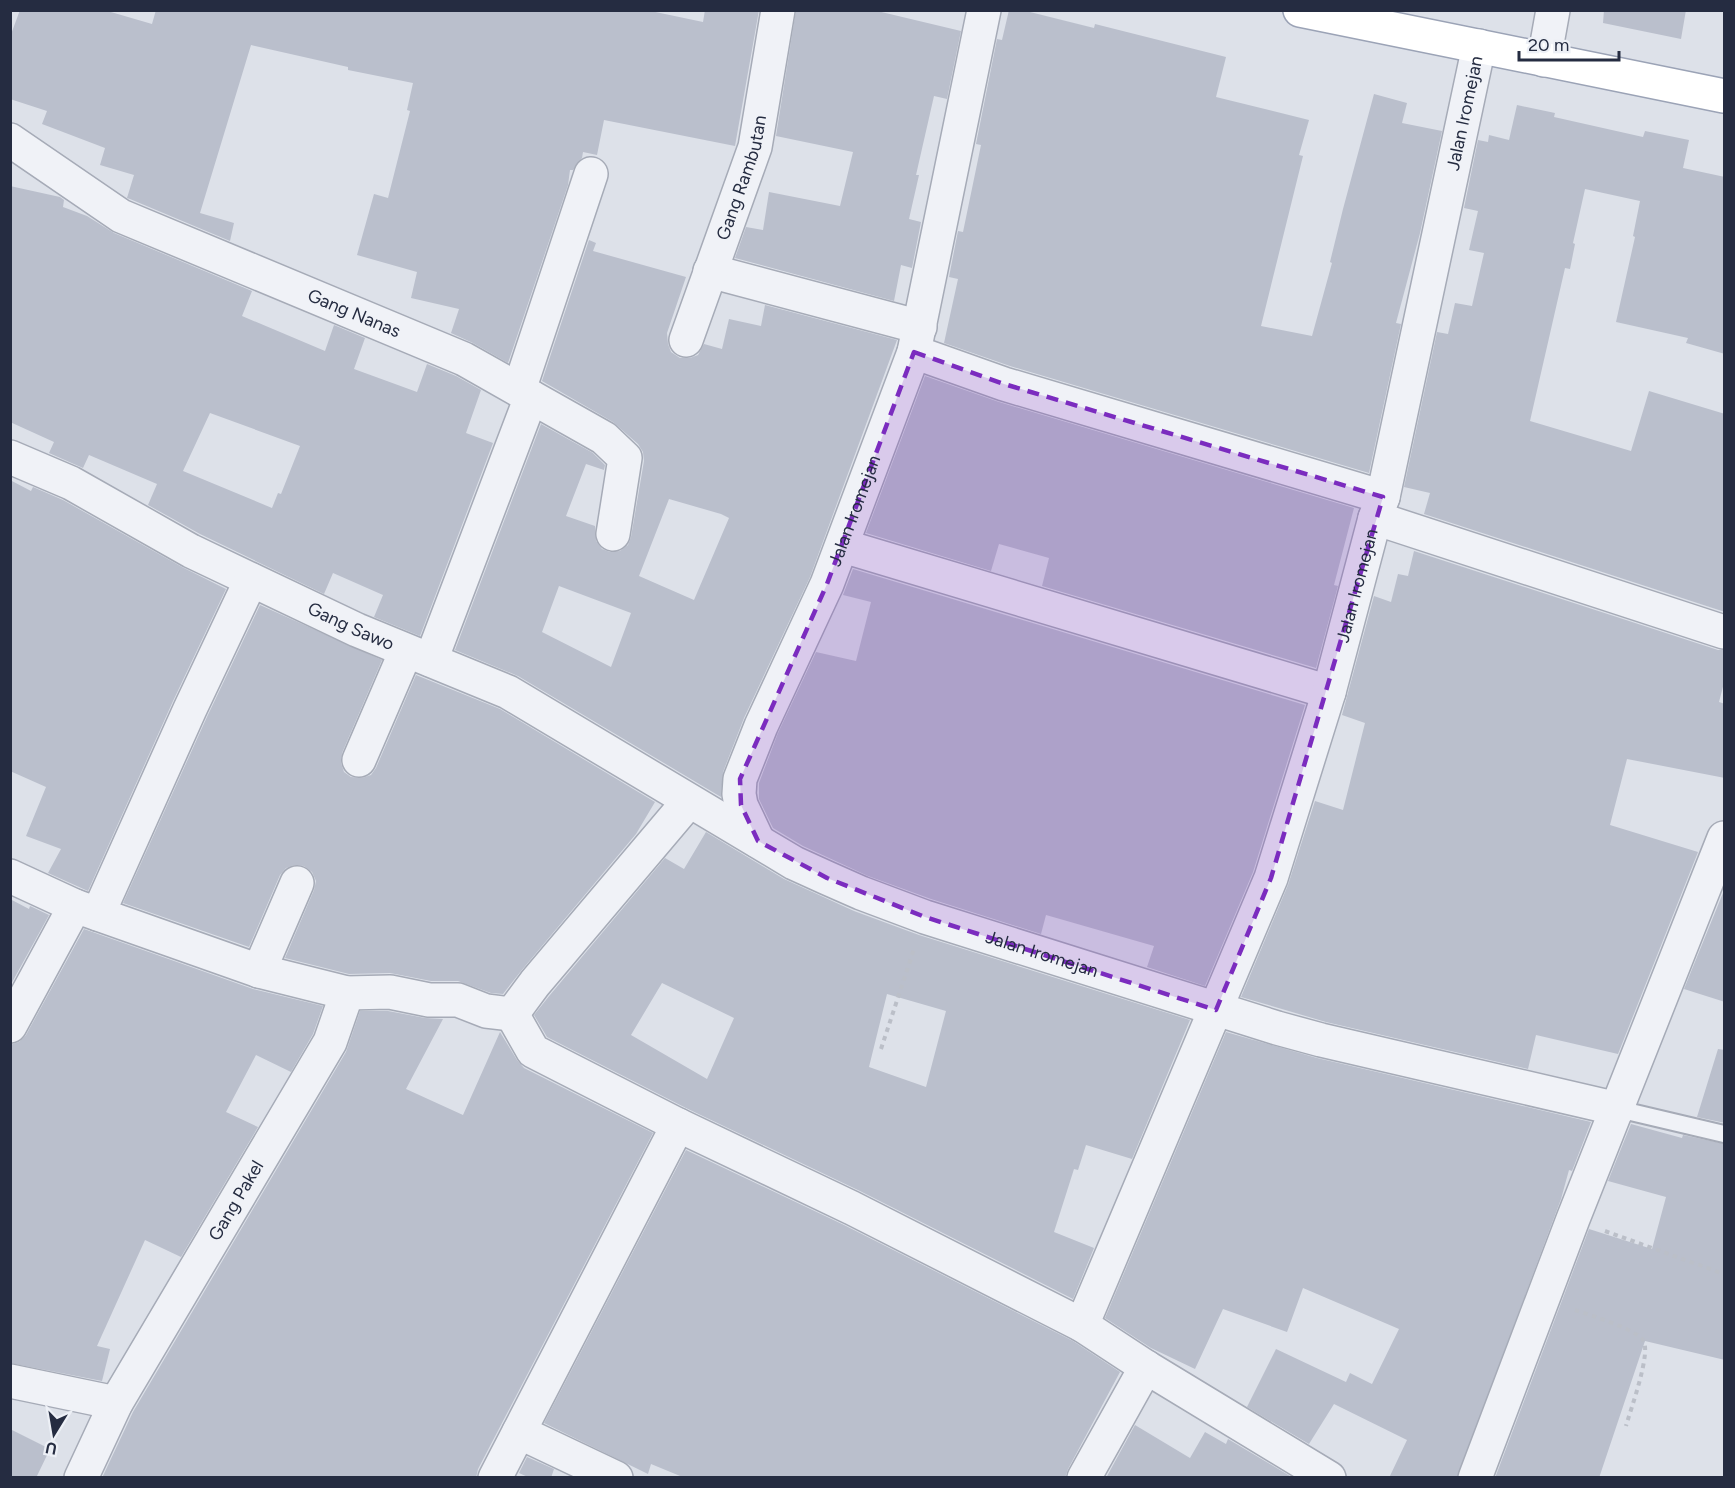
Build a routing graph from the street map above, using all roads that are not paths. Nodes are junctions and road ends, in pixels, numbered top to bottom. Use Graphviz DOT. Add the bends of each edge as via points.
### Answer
graph roads {
  1 [pos="778,10"];
  2 [pos="984,10"];
  3 [pos="1300,10"];
  4 [pos="1553,10"];
  5 [pos="1479,46"];
  6 [pos="1544,60"];
  7 [pos="1725,96"];
  8 [pos="10,140"];
  9 [pos="591,174"];
  10 [pos="710,271"];
  11 [pos="686,340"];
  12 [pos="917,340"];
  13 [pos="525,393"];
  14 [pos="10,457"];
  15 [pos="1379,508"];
  16 [pos="613,534"];
  17 [pos="843,546"];
  18 [pos="251,580"];
  19 [pos="1725,632"];
  20 [pos="418,656"];
  21 [pos="1329,692"];
  22 [pos="359,760"];
  23 [pos="689,801"];
  24 [pos="1725,838"];
  25 [pos="758,842"];
  26 [pos="10,876"];
  27 [pos="297,884"];
  28 [pos="86,910"];
  29 [pos="259,971"];
  30 [pos="347,993"];
  31 [pos="1216,1010"];
  32 [pos="512,1014"];
  33 [pos="10,1026"];
  34 [pos="1618,1109"];
  35 [pos="678,1125"];
  36 [pos="1725,1134"];
  37 [pos="1082,1325"];
  38 [pos="1146,1367"];
  39 [pos="10,1381"];
  40 [pos="116,1403"];
  41 [pos="519,1432"];
  42 [pos="81,1478"];
  43 [pos="495,1478"];
  44 [pos="616,1478"];
  45 [pos="1084,1478"];
  46 [pos="1329,1478"];
  47 [pos="1475,1478"];
  1 -- 10 [label="street, Gang Rambutan" via="755,147"];
  2 -- 12 [label="street, Jalan Iromejan"];
  3 -- 5 [label="main road"];
  4 -- 6 [label="street"];
  5 -- 6 [label="main road"];
  5 -- 15 [label="street, Jalan Iromejan"];
  6 -- 7 [label="main road"];
  8 -- 13 [label="street, Gang Nanas" via="121,216 464,359"];
  9 -- 13 [label="street"];
  10 -- 11 [label="street, Gang Rambutan"];
  10 -- 12 [label="street"];
  12 -- 15 [label="street" via="1004,384"];
  12 -- 17 [label="street, Jalan Iromejan"];
  13 -- 16 [label="street, Gang Nanas" via="604,438 625,458"];
  13 -- 20 [label="street"];
  14 -- 18 [label="street, Gang Sawo" via="71,483"];
  15 -- 19 [label="street"];
  15 -- 21 [label="street, Jalan Iromejan"];
  17 -- 21 [label="street"];
  17 -- 25 [label="street, Jalan Iromejan" via="740,779 741,805"];
  18 -- 20 [label="street, Gang Sawo"];
  18 -- 28 [label="street" via="185,719"];
  20 -- 22 [label="street"];
  20 -- 23 [label="street, Gang Sawo" via="508,692"];
  21 -- 31 [label="street, Jalan Iromejan" via="1271,878"];
  23 -- 25 [label="street, Gang Sawo"];
  23 -- 32 [label="street"];
  24 -- 34 [label="street"];
  25 -- 31 [label="street, Jalan Iromejan" via="794,863 925,916"];
  26 -- 28 [label="street"];
  27 -- 29 [label="street"];
  28 -- 29 [label="street"];
  28 -- 33 [label="street"];
  29 -- 30 [label="street"];
  30 -- 32 [label="street" via="390,992 429,1000 458,1000 486,1011"];
  30 -- 40 [label="street, Gang Pakel" via="330,1041"];
  31 -- 34 [label="street" via="1321,1040"];
  31 -- 37 [label="street"];
  32 -- 35 [label="street" via="533,1051"];
  34 -- 36 [label="lane"];
  34 -- 47 [label="street"];
  35 -- 37 [label="street"];
  35 -- 41 [label="street"];
  37 -- 38 [label="street"];
  38 -- 45 [label="street"];
  38 -- 46 [label="street"];
  39 -- 40 [label="street"];
  40 -- 42 [label="street, Gang Pakel"];
  41 -- 43 [label="street"];
  41 -- 44 [label="street"];
}
